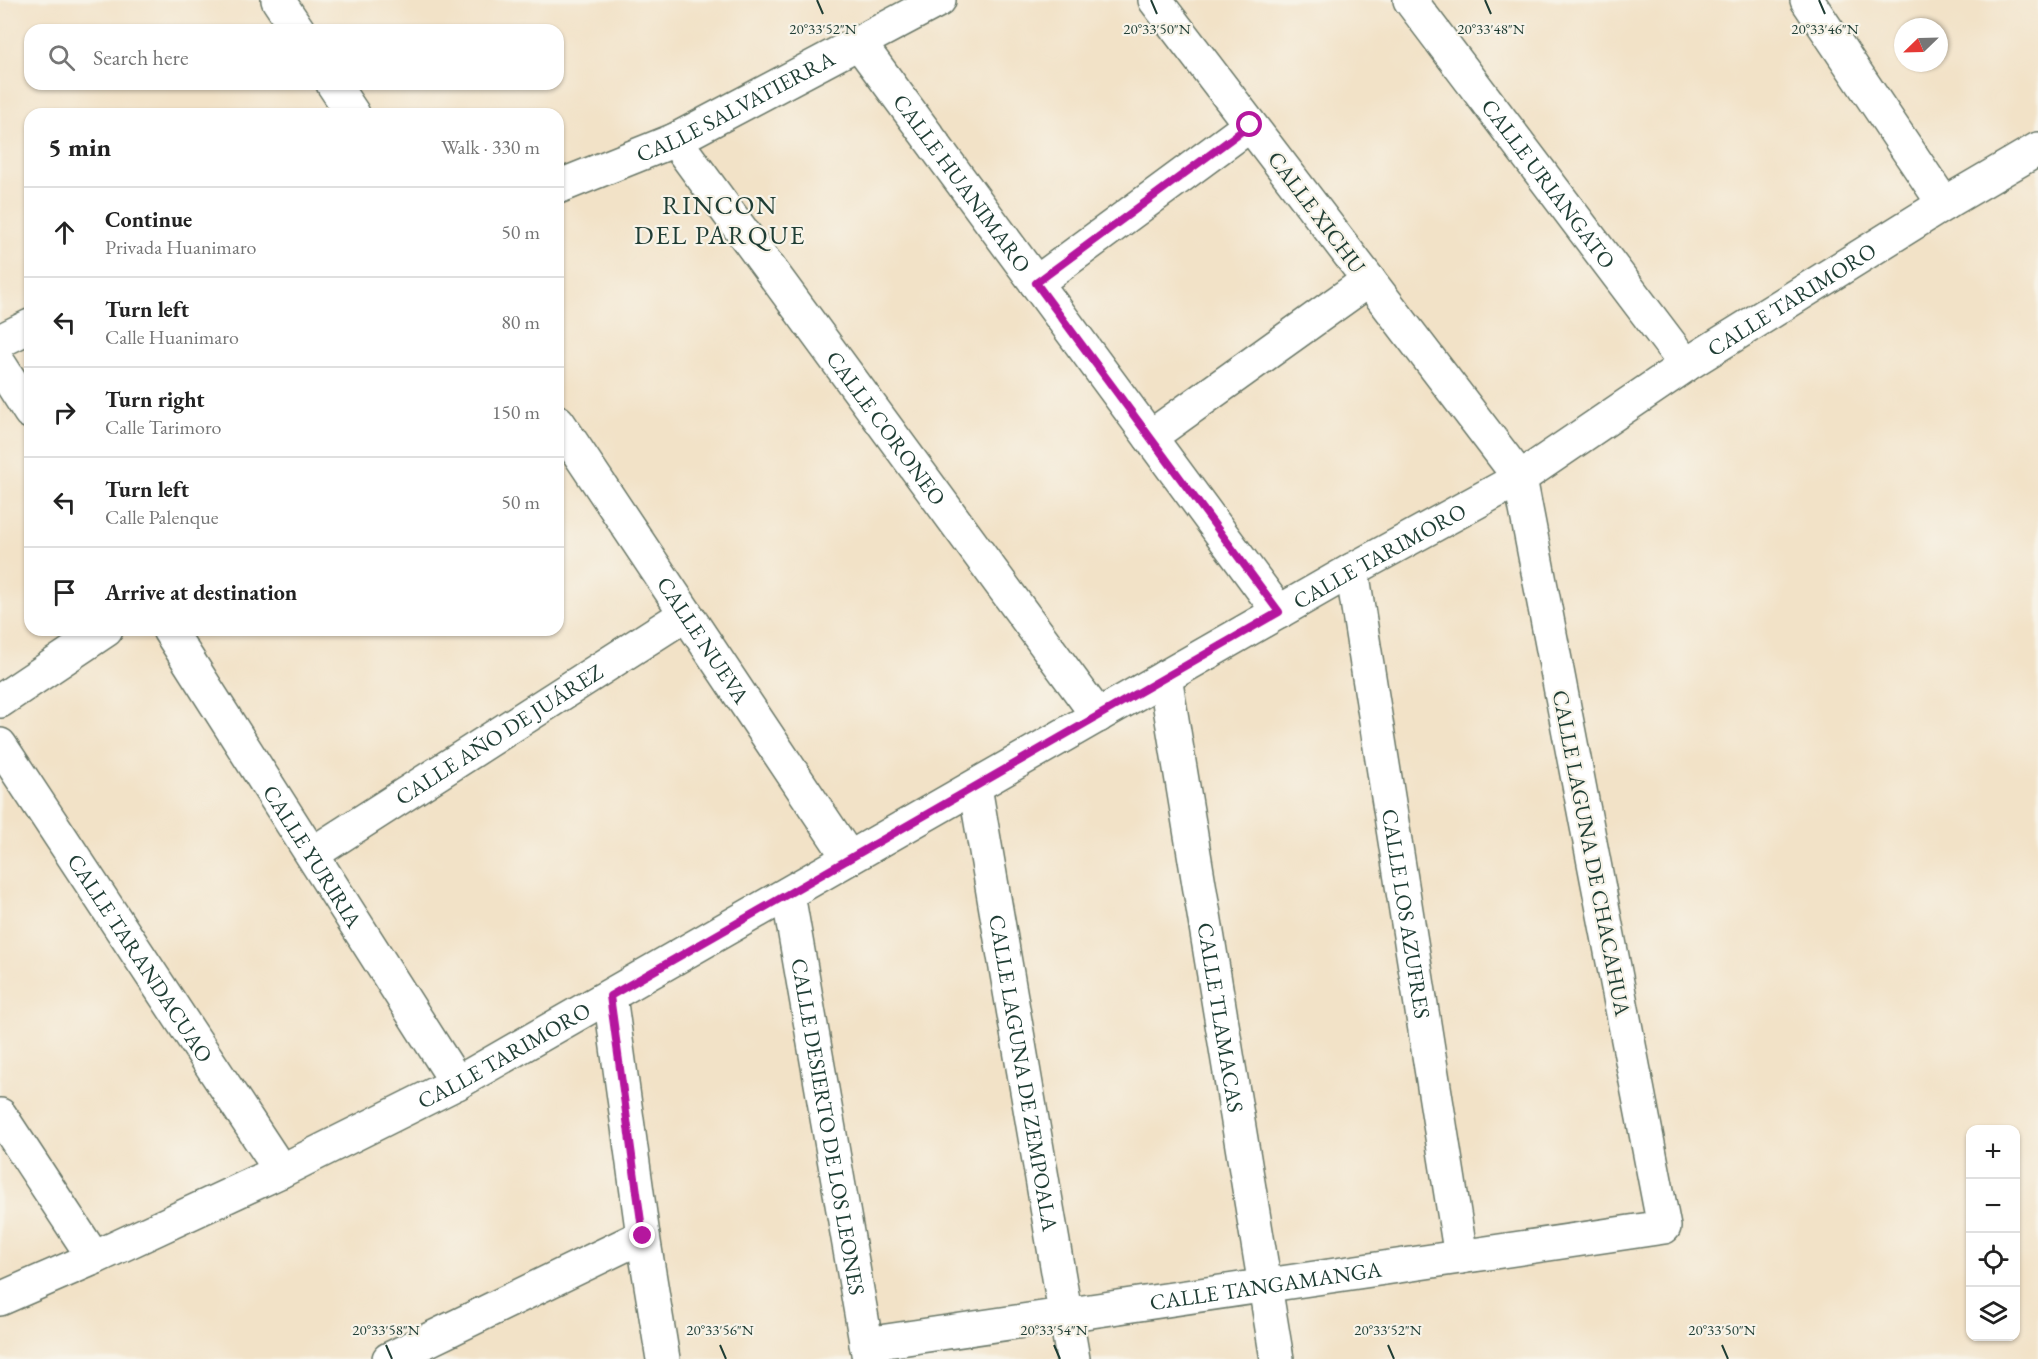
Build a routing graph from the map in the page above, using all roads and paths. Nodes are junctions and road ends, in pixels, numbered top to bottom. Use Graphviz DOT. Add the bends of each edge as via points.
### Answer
graph roads {
  1 [pos="278,0"];
  2 [pos="939,0"];
  3 [pos="1155,0"];
  4 [pos="1410,0"];
  5 [pos="1808,0"];
  6 [pos="293,24"];
  7 [pos="859,43"];
  8 [pos="337,90"];
  9 [pos="349,108"];
  10 [pos="1250,125"];
  11 [pos="675,140"];
  12 [pos="2038,149"];
  13 [pos="564,185"];
  14 [pos="1944,204"];
  15 [pos="1370,280"];
  16 [pos="1036,283"];
  17 [pos="24,329"];
  18 [pos="0,341"];
  19 [pos="0,365"];
  20 [pos="1686,365"];
  21 [pos="24,403"];
  22 [pos="564,431"];
  23 [pos="1150,437"];
  24 [pos="1520,478"];
  25 [pos="1352,570"];
  26 [pos="1279,612"];
  27 [pos="686,614"];
  28 [pos="97,636"];
  29 [pos="173,636"];
  30 [pos="1166,677"];
  31 [pos="0,701"];
  32 [pos="1098,716"];
  33 [pos="0,745"];
  34 [pos="975,787"];
  35 [pos="312,854"];
  36 [pos="849,858"];
  37 [pos="788,894"];
  38 [pos="610,996"];
  39 [pos="457,1083"];
  40 [pos="0,1115"];
  41 [pos="281,1171"];
  42 [pos="1664,1227"];
  43 [pos="643,1236"];
  44 [pos="1461,1257"];
  45 [pos="94,1258"];
  46 [pos="1265,1286"];
  47 [pos="0,1299"];
  48 [pos="1065,1315"];
  49 [pos="867,1352"];
  50 [pos="389,1359"];
  51 [pos="663,1359"];
  52 [pos="1073,1359"];
  53 [pos="1277,1359"];
  1 -- 6 [label="street"];
  2 -- 7 [label="street, CALLE SALVATIERRA"];
  3 -- 10 [label="street, CALLE XICHU"];
  4 -- 20 [label="street, CALLE URIANGATO"];
  5 -- 14 [label="street"];
  7 -- 11 [label="street, CALLE SALVATIERRA"];
  7 -- 16 [label="street, CALLE HUANIMARO"];
  8 -- 9 [label="street"];
  10 -- 15 [label="street, CALLE XICHU"];
  10 -- 16 [label="street"];
  11 -- 13 [label="street, CALLE SALVATIERRA"];
  11 -- 32 [label="street, CALLE CORONEO"];
  12 -- 14 [label="street, CALLE TARIMORO"];
  14 -- 20 [label="street, CALLE TARIMORO"];
  15 -- 23 [label="street, CALLE XICHU"];
  15 -- 24 [label="street, CALLE XICHU"];
  16 -- 23 [label="street, CALLE HUANIMARO"];
  17 -- 18 [label="street"];
  19 -- 21 [label="street"];
  20 -- 24 [label="street, CALLE TARIMORO"];
  22 -- 27 [label="street, CALLE NUEVA"];
  23 -- 26 [label="street, CALLE HUANIMARO"];
  24 -- 25 [label="street, CALLE TARIMORO"];
  24 -- 42 [label="street, CALLE LAGUNA DE CHACAHUA"];
  25 -- 26 [label="street, CALLE TARIMORO"];
  25 -- 44 [label="street, CALLE LOS AZUFRES"];
  26 -- 30 [label="street, CALLE TARIMORO"];
  27 -- 35 [label="street, CALLE AÑO DE JUÁREZ"];
  27 -- 36 [label="street, CALLE NUEVA"];
  28 -- 31 [label="street"];
  29 -- 35 [label="street, CALLE YURIRIA"];
  30 -- 32 [label="street, CALLE TARIMORO"];
  30 -- 46 [label="street, CALLE TLAMACAS"];
  32 -- 34 [label="street, CALLE TARIMORO"];
  33 -- 41 [label="street, CALLE TARANDACUAO"];
  34 -- 36 [label="street, CALLE TARIMORO"];
  34 -- 48 [label="street, CALLE LAGUNA DE ZEMPOALA"];
  35 -- 39 [label="street, CALLE YURIRIA"];
  36 -- 37 [label="street, CALLE TARIMORO"];
  37 -- 38 [label="street, CALLE TARIMORO"];
  37 -- 49 [label="street, CALLE DESIERTO DE LOS LEONES"];
  38 -- 39 [label="street, CALLE TARIMORO"];
  38 -- 43 [label="street"];
  39 -- 41 [label="street, CALLE TARIMORO"];
  40 -- 45 [label="street"];
  41 -- 45 [label="street, CALLE TARIMORO"];
  42 -- 44 [label="street, CALLE TANGAMANGA"];
  43 -- 50 [label="street"];
  43 -- 51 [label="street"];
  44 -- 46 [label="street, CALLE TANGAMANGA"];
  45 -- 47 [label="street, CALLE TARIMORO"];
  46 -- 48 [label="street, CALLE TANGAMANGA"];
  46 -- 53 [label="street, CALLE TLAMACAS"];
  48 -- 49 [label="street, CALLE TANGAMANGA"];
  48 -- 52 [label="street, CALLE LAGUNA DE ZEMPOALA"];
}
